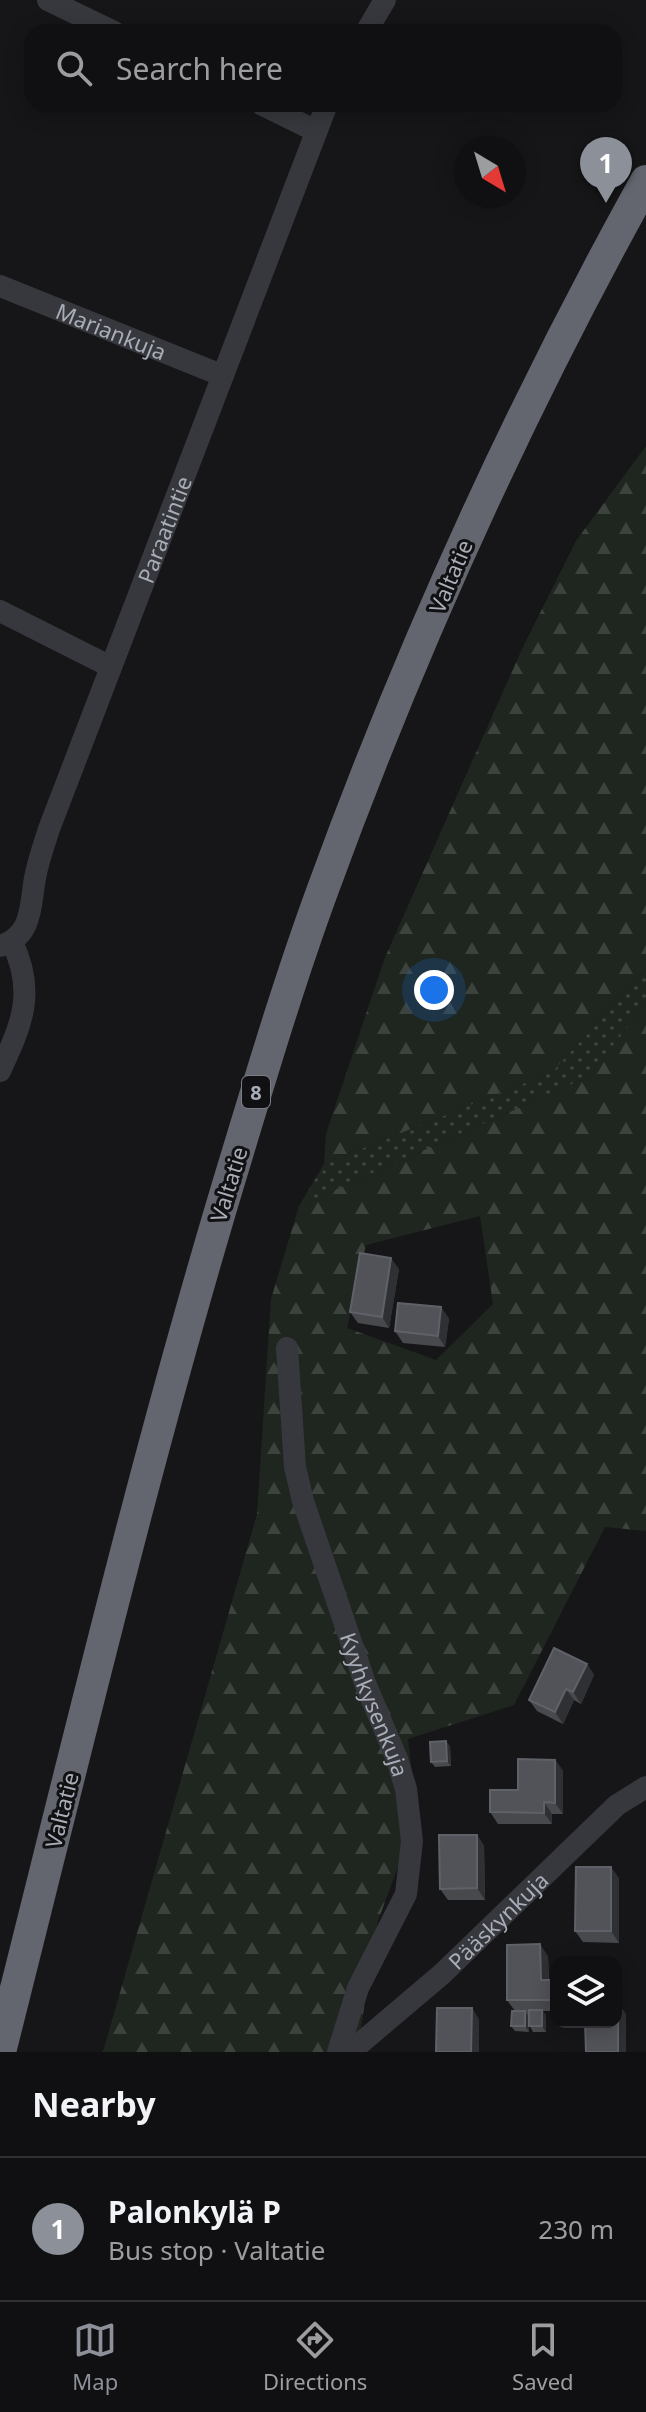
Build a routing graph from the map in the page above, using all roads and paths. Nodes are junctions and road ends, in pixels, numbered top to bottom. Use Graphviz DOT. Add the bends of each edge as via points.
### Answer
graph roads {
  1 [pos="48,0"];
  2 [pos="385,0"];
  3 [pos="98,24"];
  4 [pos="371,24"];
  5 [pos="277,112"];
  6 [pos="323,112"];
  7 [pos="314,130"];
  8 [pos="646,181"];
  9 [pos="0,286"];
  10 [pos="221,375"];
  11 [pos="0,611"];
  12 [pos="111,667"];
  13 [pos="6,944"];
  14 [pos="0,1071"];
  15 [pos="287,1348"];
  16 [pos="646,1787"];
  17 [pos="0,2052"];
  18 [pos="338,2052"];
  19 [pos="350,2052"];
  1 -- 3 [label="street"];
  2 -- 4 [label="street"];
  5 -- 7 [label="street"];
  6 -- 7 [label="street, Paraatintie"];
  7 -- 10 [label="street, Paraatintie"];
  8 -- 17 [label="highway, Valtatie / 8" via="534,395 460,552 321,892 201,1273"];
  9 -- 10 [label="street, Mariankuja"];
  10 -- 12 [label="street, Paraatintie"];
  11 -- 12 [label="street"];
  12 -- 13 [label="street, Paraatintie" via="49,829 27,924"];
  13 -- 14 [label="street" via="26,985 23,1014"];
  15 -- 18 [label="street, Kyyhkysenkuja" via="293,1453 303,1501 365,1683 397,1759 412,1841 406,1894 358,1988"];
  16 -- 19 [label="street, Pääskynkuja" via="617,1805 442,1974"];
}
